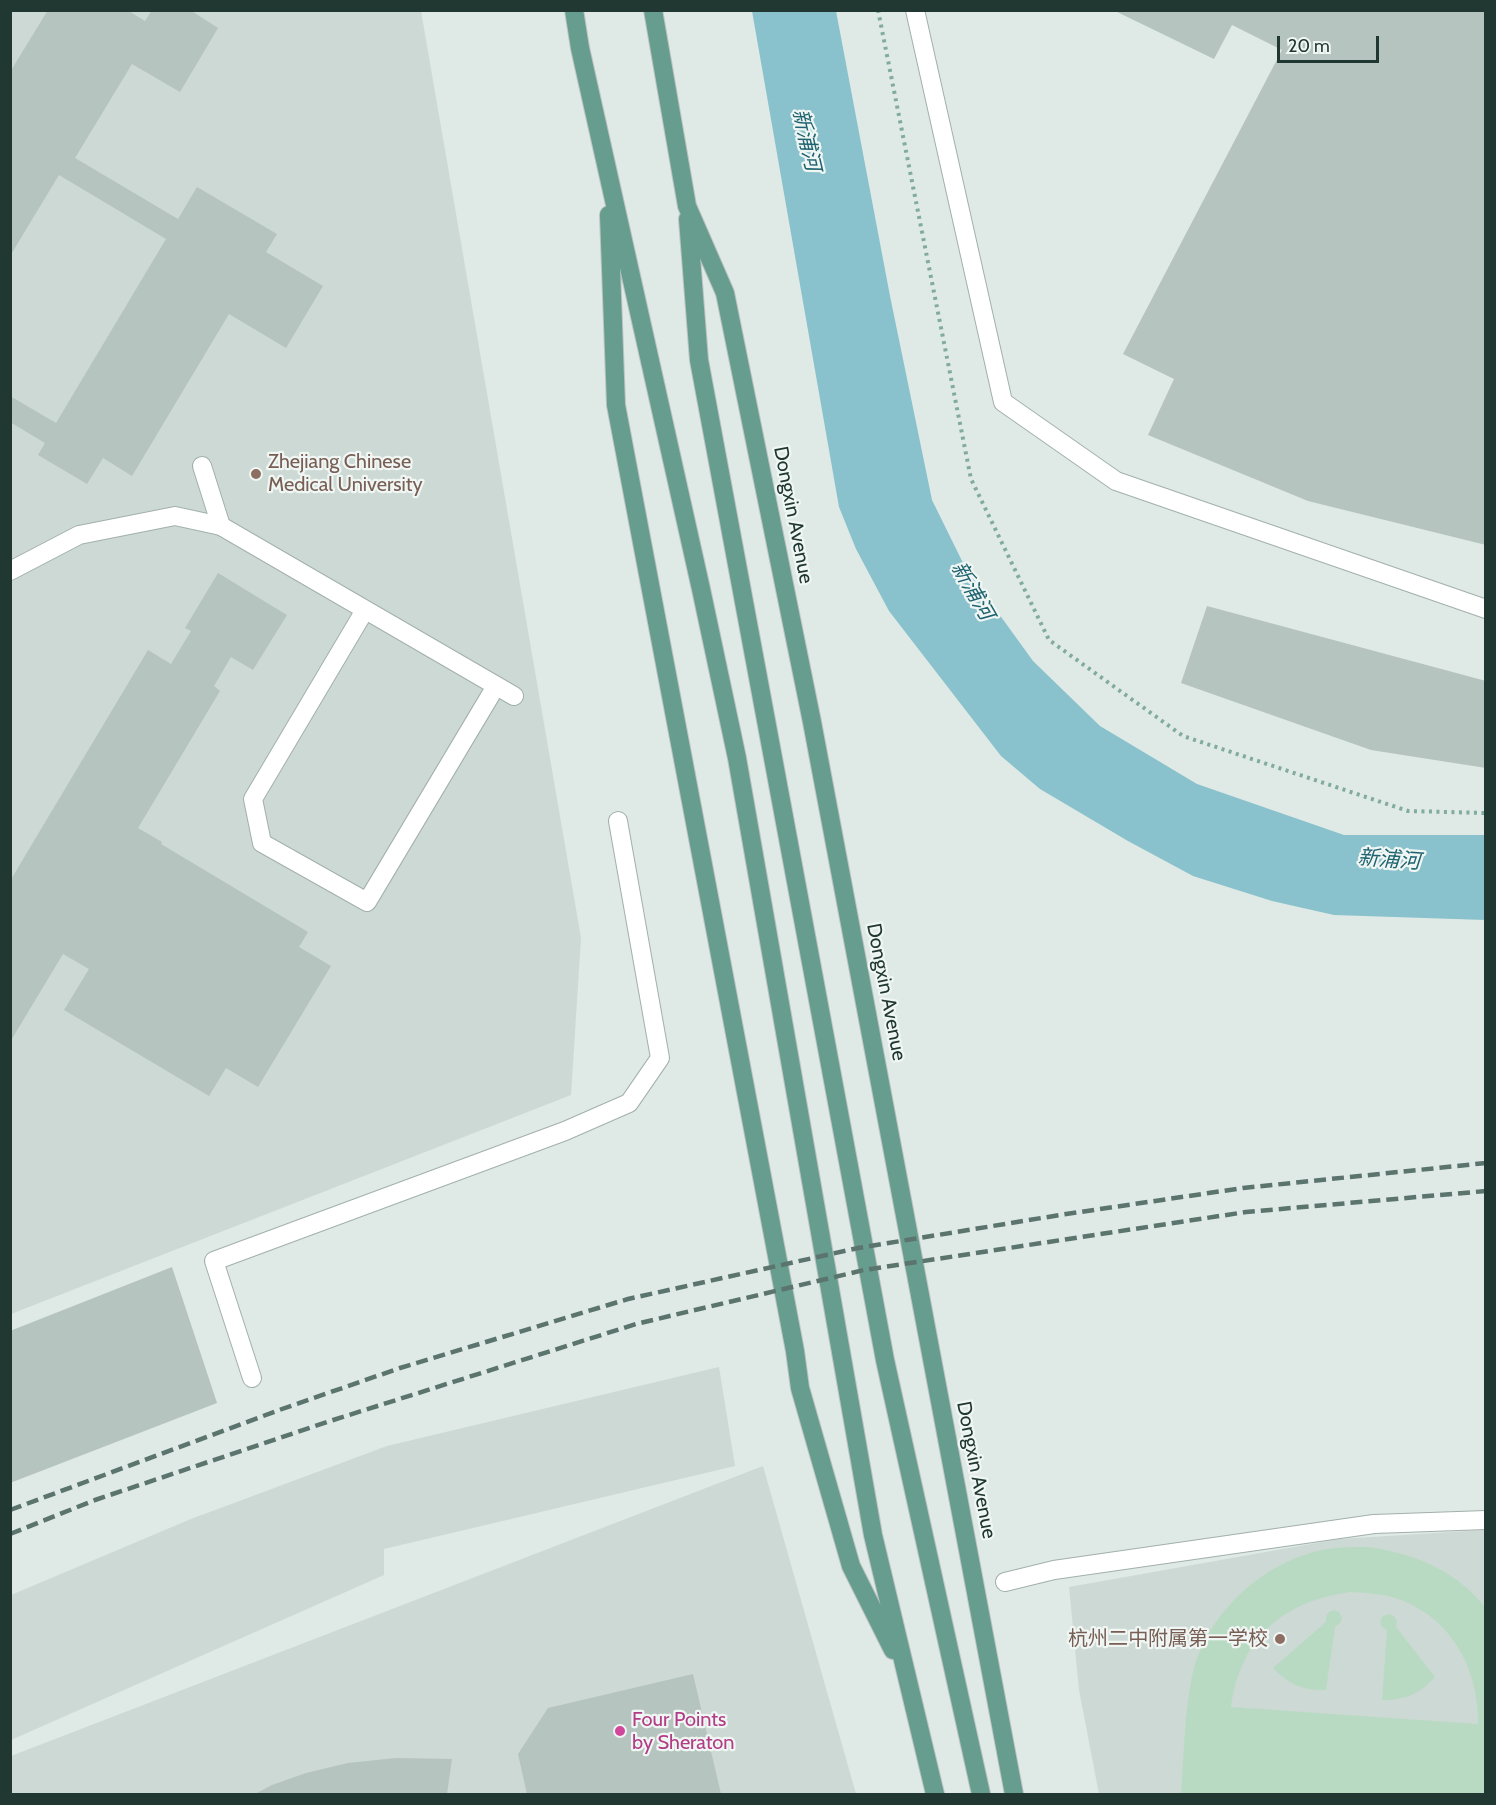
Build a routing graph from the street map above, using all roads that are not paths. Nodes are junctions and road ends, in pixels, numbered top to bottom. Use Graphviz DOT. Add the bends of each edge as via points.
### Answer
graph roads {
  1 [pos="574,10"];
  2 [pos="653,10"];
  3 [pos="915,10"];
  4 [pos="607,170"];
  5 [pos="687,206"];
  6 [pos="202,466"];
  7 [pos="221,526"];
  8 [pos="10,572"];
  9 [pos="1485,609"];
  10 [pos="365,610"];
  11 [pos="496,686"];
  12 [pos="514,696"];
  13 [pos="618,822"];
  14 [pos="252,1378"];
  15 [pos="1485,1520"];
  16 [pos="1005,1582"];
  17 [pos="907,1678"];
  18 [pos="935,1794"];
  19 [pos="981,1794"];
  20 [pos="1014,1794"];
  1 -- 4 [label="main road"];
  2 -- 5 [label="main road, Dongxin Avenue"];
  3 -- 9 [label="street" via="1003,402 1116,481"];
  4 -- 17 [label="main road" via="737,758 873,1535"];
  4 -- 17 [label="main road" via="616,405 800,1388 851,1566"];
  5 -- 19 [label="main road, Dongxin Avenue" via="699,360 885,1360"];
  5 -- 20 [label="main road, Dongxin Avenue" via="728,304 814,734"];
  6 -- 7 [label="street"];
  7 -- 8 [label="street" via="175,516 79,535"];
  7 -- 10 [label="street"];
  10 -- 11 [label="street"];
  10 -- 11 [label="street" via="253,799 262,843 367,902"];
  11 -- 12 [label="street"];
  13 -- 14 [label="street" via="660,1058 629,1103 565,1131 214,1261"];
  15 -- 16 [label="street" via="1374,1524 1053,1570"];
  17 -- 18 [label="main road"];
}
